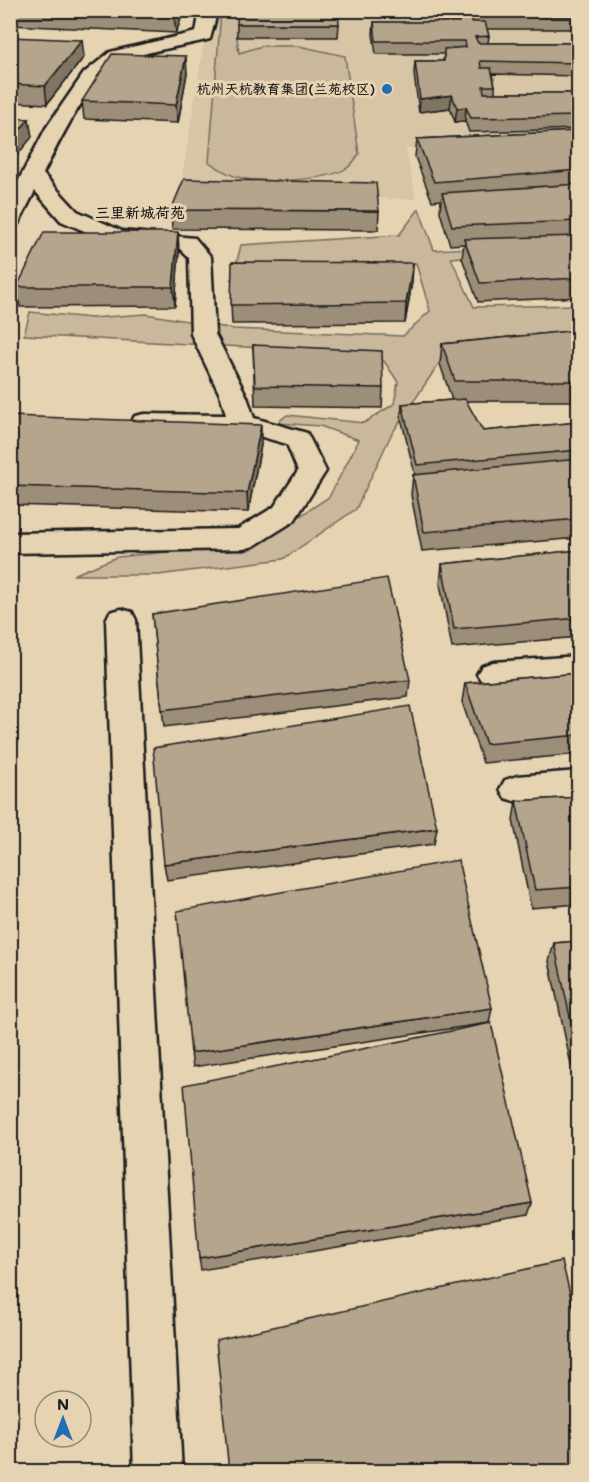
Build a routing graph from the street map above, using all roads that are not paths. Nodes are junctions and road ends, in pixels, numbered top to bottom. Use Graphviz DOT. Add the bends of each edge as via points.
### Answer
graph roads {
  1 [pos="209,10"];
  2 [pos="32,175"];
  3 [pos="10,219"];
  4 [pos="115,422"];
  5 [pos="242,423"];
  6 [pos="10,543"];
  7 [pos="122,620"];
  8 [pos="579,667"];
  9 [pos="493,674"];
  10 [pos="579,784"];
  11 [pos="517,789"];
  12 [pos="158,1472"];
  1 -- 2 [label="street" via="204,35 117,56 91,77 56,128"];
  2 -- 3 [label="street"];
  2 -- 5 [label="street" via="69,216 118,237 187,243 200,257 203,334 234,397"];
  4 -- 5 [label="street"];
  5 -- 6 [label="street" via="298,439 312,471 284,514 244,539"];
  7 -- 12 [label="street"];
  8 -- 9 [label="street"];
  10 -- 11 [label="street"];
}
